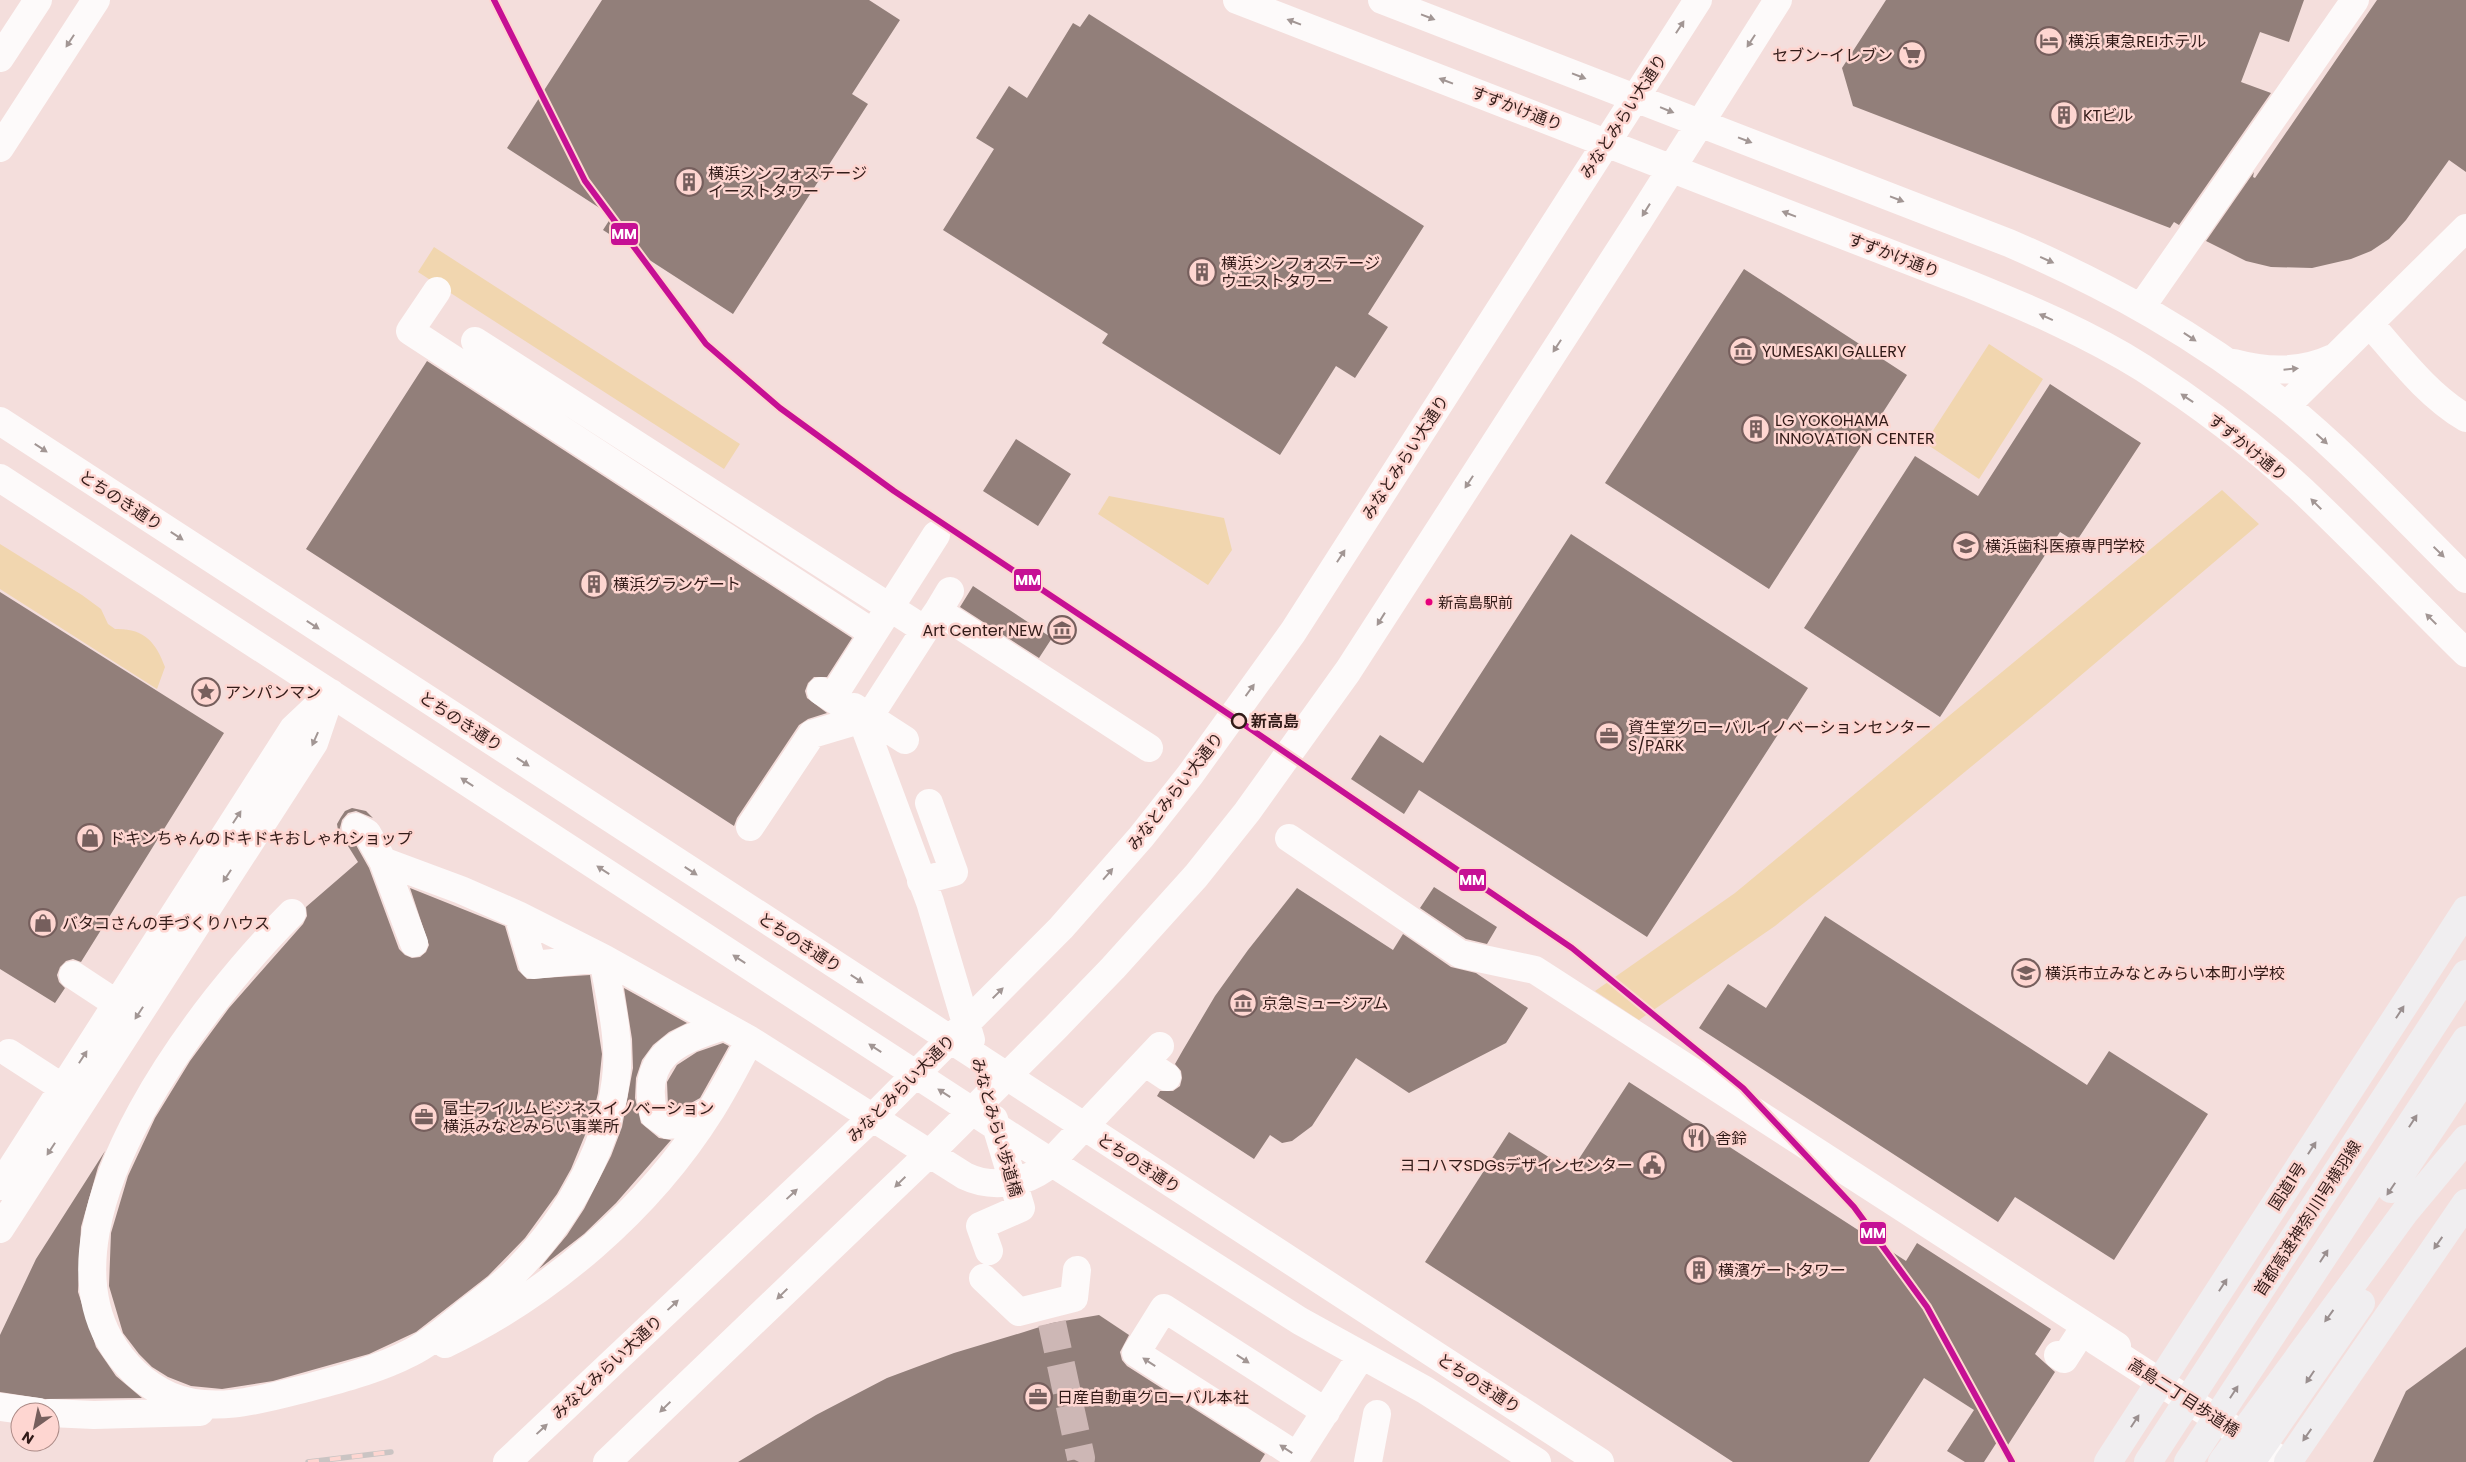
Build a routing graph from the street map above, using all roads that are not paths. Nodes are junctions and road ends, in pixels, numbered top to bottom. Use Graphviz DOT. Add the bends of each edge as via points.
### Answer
graph roads {
  1 [pos="38,0"];
  2 [pos="96,0"];
  3 [pos="1237,0"];
  4 [pos="1382,0"];
  5 [pos="1698,0"];
  6 [pos="1778,0"];
  7 [pos="2354,0"];
  8 [pos="0,58"];
  9 [pos="1635,97"];
  10 [pos="1699,123"];
  11 [pos="1605,143"];
  12 [pos="0,148"];
  13 [pos="1671,168"];
  14 [pos="2466,228"];
  15 [pos="432,304"];
  16 [pos="2142,306"];
  17 [pos="2370,324"];
  18 [pos="475,341"];
  19 [pos="2337,356"];
  20 [pos="2226,361"];
  21 [pos="2286,406"];
  22 [pos="2466,418"];
  23 [pos="0,421"];
  24 [pos="0,478"];
  25 [pos="936,535"];
  26 [pos="2466,578"];
  27 [pos="938,611"];
  28 [pos="878,626"];
  29 [pos="2466,653"];
  30 [pos="331,693"];
  31 [pos="833,697"];
  32 [pos="869,717"];
  33 [pos="905,740"];
  34 [pos="1150,748"];
  35 [pos="929,803"];
  36 [pos="356,827"];
  37 [pos="750,827"];
  38 [pos="1289,838"];
  39 [pos="383,862"];
  40 [pos="926,892"];
  41 [pos="2466,910"];
  42 [pos="292,913"];
  43 [pos="518,914"];
  44 [pos="414,943"];
  45 [pos="603,958"];
  46 [pos="2466,974"];
  47 [pos="73,975"];
  48 [pos="117,1004"];
  49 [pos="2466,1005"];
  50 [pos="724,1026"];
  51 [pos="750,1040"];
  52 [pos="950,1040"];
  53 [pos="2466,1040"];
  54 [pos="9,1054"];
  55 [pos="1158,1062"];
  56 [pos="916,1074"];
  57 [pos="1006,1076"];
  58 [pos="2466,1076"];
  59 [pos="63,1088"];
  60 [pos="712,1110"];
  61 [pos="972,1111"];
  62 [pos="2466,1139"];
  63 [pos="2466,1149"];
  64 [pos="1013,1181"];
  65 [pos="0,1186"];
  66 [pos="2466,1203"];
  67 [pos="0,1229"];
  68 [pos="989,1251"];
  69 [pos="1077,1270"];
  70 [pos="983,1278"];
  71 [pos="2117,1346"];
  72 [pos="1361,1356"];
  73 [pos="2058,1356"];
  74 [pos="1326,1412"];
  75 [pos="60,1413"];
  76 [pos="1377,1414"];
  77 [pos="507,1462"];
  78 [pos="607,1462"];
  79 [pos="1368,1462"];
  80 [pos="1537,1462"];
  81 [pos="1600,1462"];
  82 [pos="2108,1462"];
  83 [pos="2148,1462"];
  84 [pos="2164,1462"];
  85 [pos="2188,1462"];
  86 [pos="2210,1462"];
  87 [pos="2222,1462"];
  88 [pos="2251,1462"];
  89 [pos="2284,1462"];
  90 [pos="2288,1462"];
  1 -- 8 [label="street"];
  2 -- 12 [label="street, one-way"];
  11 -- 3 [label="street, すずかけ通り, one-way"];
  4 -- 9 [label="street, one-way"];
  9 -- 5 [label="street, みなとみらい大通り, one-way"];
  6 -- 10 [label="street, one-way"];
  7 -- 16 [label="street"];
  9 -- 10 [label="street, one-way"];
  9 -- 11 [label="street, みなとみらい大通り"];
  10 -- 13 [label="street"];
  10 -- 16 [label="street, one-way" via="2009,243"];
  11 -- 13 [label="street, すずかけ通り"];
  52 -- 11 [label="street, みなとみらい大通り, one-way" via="1060,928 1190,775 1292,632"];
  29 -- 13 [label="street, すずかけ通り, one-way" via="2301,490 2209,415 2141,367 2058,322 1988,291"];
  13 -- 57 [label="street, one-way" via="1348,671 1247,812 1196,876 1113,968"];
  14 -- 17 [label="street"];
  15 -- 28 [label="street" via="410,331"];
  16 -- 20 [label="street, one-way"];
  17 -- 19 [label="street"];
  17 -- 22 [label="street" via="2427,389"];
  18 -- 27 [label="street"];
  20 -- 19 [label="street, one-way" via="2284,370 2320,364"];
  19 -- 21 [label="street"];
  20 -- 21 [label="street"];
  21 -- 26 [label="street, one-way"];
  23 -- 52 [label="street, とちのき通り, one-way"];
  24 -- 30 [label="street"];
  25 -- 28 [label="street"];
  27 -- 32 [label="street"];
  27 -- 34 [label="street"];
  28 -- 31 [label="street"];
  48 -- 30 [label="street, one-way" via="293,729"];
  56 -- 30 [label="street, one-way"];
  30 -- 67 [label="street, one-way" via="314,742"];
  31 -- 32 [label="street"];
  31 -- 40 [label="street, みなとみらい歩道橋" via="861,717"];
  32 -- 33 [label="street"];
  32 -- 37 [label="street" via="812,734"];
  35 -- 40 [label="street" via="949,840 954,872"];
  36 -- 39 [label="street" via="367,833"];
  38 -- 71 [label="street" via="1460,954 1535,970"];
  39 -- 43 [label="street"];
  39 -- 44 [label="street"];
  40 -- 64 [label="street, みなとみらい歩道橋"];
  82 -- 41 [label="highway, 国道1号, one-way"];
  42 -- 45 [label="street" via="252,955 174,1056 127,1140 104,1200 96,1232 92,1263 93,1296 103,1327 118,1355 152,1386 195,1403 217,1405 282,1394 370,1370 412,1353 501,1286 520,1267 546,1237 583,1180 604,1131 617,1068 617,1038"];
  43 -- 45 [label="street"];
  43 -- 45 [label="street" via="533,965"];
  45 -- 50 [label="street"];
  46 -- 83 [label="highway, 首都高速神奈川1号横羽線"];
  47 -- 48 [label="street"];
  59 -- 48 [label="street, one-way"];
  49 -- 84 [label="highway"];
  50 -- 51 [label="street"];
  50 -- 60 [label="street" via="692,1036 670,1049 658,1062 651,1079 654,1115 668,1124 689,1122"];
  51 -- 60 [label="street" via="744,1074"];
  51 -- 64 [label="street" via="965,1176 993,1185"];
  52 -- 56 [label="street, みなとみらい大通り"];
  52 -- 57 [label="street, とちのき通り"];
  85 -- 53 [label="highway, one-way"];
  54 -- 59 [label="street"];
  55 -- 64 [label="street" via="1045,1168 1035,1176"];
  61 -- 56 [label="street, one-way"];
  77 -- 56 [label="street, みなとみらい大通り, one-way"];
  57 -- 61 [label="street"];
  57 -- 81 [label="street, とちのき通り"];
  58 -- 86 [label="highway, one-way"];
  59 -- 65 [label="street"];
  60 -- 75 [label="street" via="657,1181 580,1256 482,1326 424,1354 332,1388 257,1405 185,1412"];
  61 -- 72 [label="street" via="1300,1321"];
  61 -- 78 [label="street, one-way"];
  62 -- 87 [label="highway, one-way" via="2405,1212"];
  63 -- 88 [label="highway, one-way"];
  64 -- 68 [label="street, みなとみらい歩道橋" via="1021,1208 980,1226"];
  66 -- 90 [label="highway, one-way"];
  69 -- 70 [label="street" via="1074,1298 1050,1314 1019,1312"];
  72 -- 74 [label="street"];
  72 -- 80 [label="street" via="1425,1390"];
  73 -- 89 [label="street, 高島二丁目歩道橋" via="2064,1359 2082,1331 2088,1333"];
  74 -- 74 [label="street, one-way" via="1297,1456 1136,1353 1164,1308"];
  76 -- 79 [label="street"];
}
